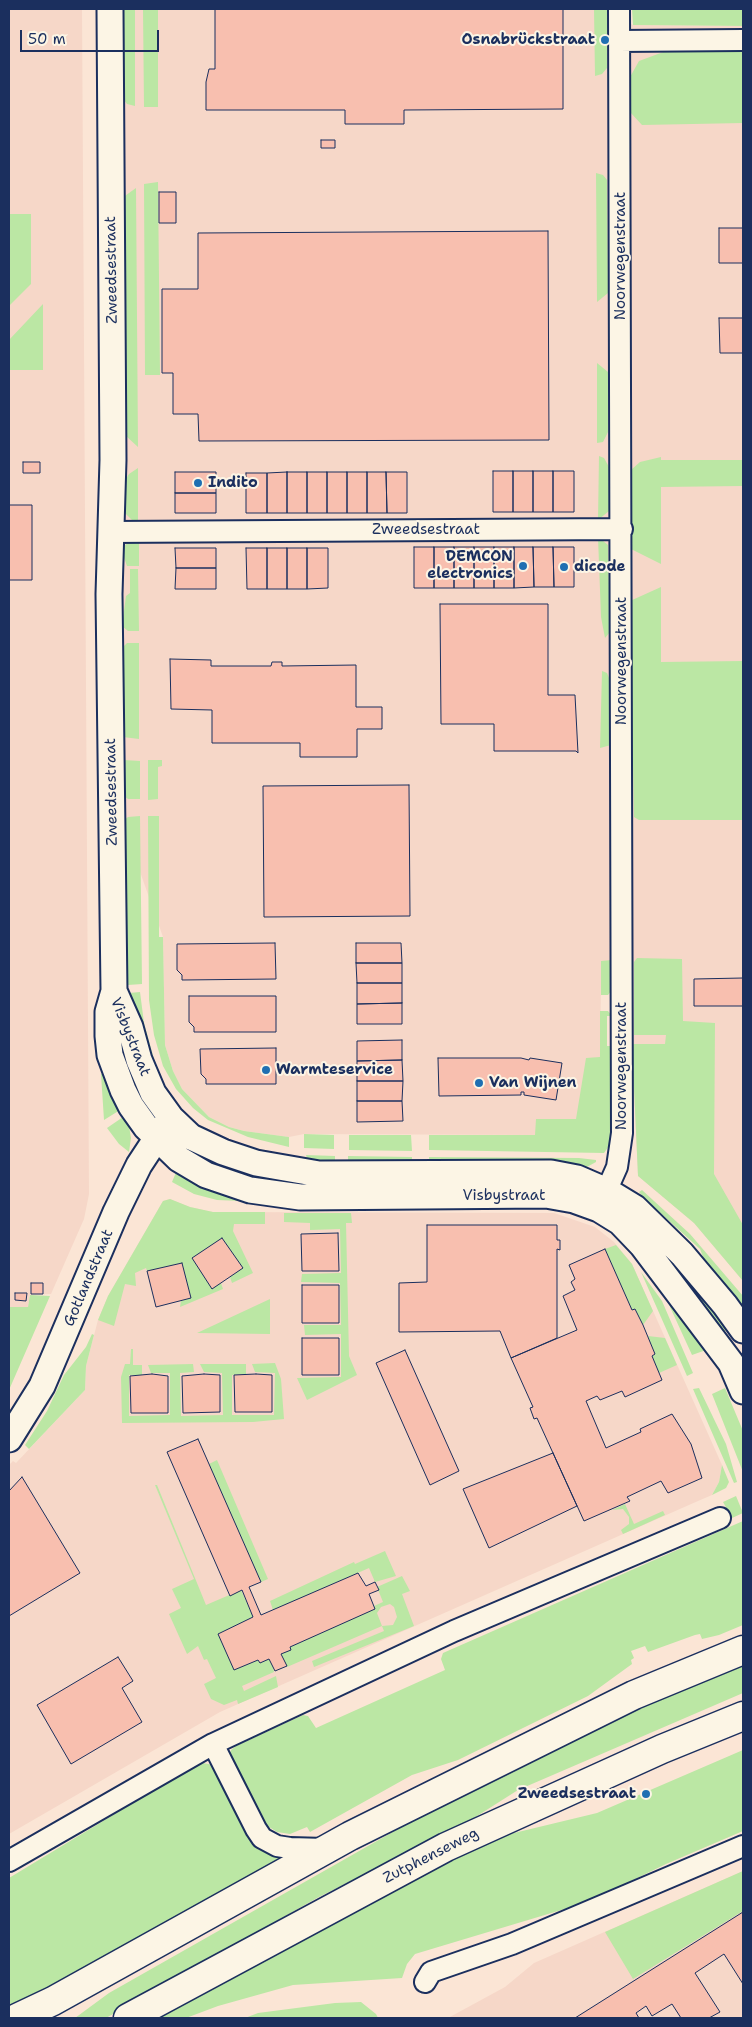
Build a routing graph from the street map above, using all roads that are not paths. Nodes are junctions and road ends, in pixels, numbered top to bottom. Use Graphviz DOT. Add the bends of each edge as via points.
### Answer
graph roads {
  1 [pos="110,9"];
  2 [pos="619,9"];
  3 [pos="743,40"];
  4 [pos="619,41"];
  5 [pos="622,529"];
  6 [pos="110,532"];
  7 [pos="114,992"];
  8 [pos="163,1128"];
  9 [pos="603,1200"];
  10 [pos="743,1330"];
  11 [pos="737,1360"];
  12 [pos="743,1391"];
  13 [pos="9,1439"];
  14 [pos="720,1518"];
  15 [pos="743,1650"];
  16 [pos="743,1716"];
  17 [pos="213,1744"];
  18 [pos="339,1842"];
  19 [pos="743,1846"];
  20 [pos="9,1861"];
  21 [pos="425,1982"];
  22 [pos="17,2018"];
  23 [pos="128,2018"];
  1 -- 6 [label="street, Zweedsestraat" via="113,469"];
  2 -- 4 [label="street, Noorwegenstraat"];
  3 -- 4 [label="street"];
  4 -- 5 [label="street, Noorwegenstraat"];
  5 -- 6 [label="street, Zweedsestraat"];
  5 -- 9 [label="street, Noorwegenstraat" via="622,1134 617,1167"];
  6 -- 7 [label="street, Zweedsestraat"];
  7 -- 8 [label="street, Visbystraat" via="130,1027"];
  8 -- 9 [label="street, Visbystraat" via="223,1152 289,1170 336,1175 551,1173 577,1178"];
  8 -- 13 [label="street, Gotlandstraat" via="139,1165 116,1212 42,1386"];
  9 -- 10 [label="street" via="635,1208 705,1280"];
  9 -- 11 [label="street"];
  11 -- 12 [label="street"];
  14 -- 17 [label="street" via="454,1631"];
  15 -- 18 [label="main road" via="634,1695"];
  16 -- 23 [label="main road, Zutphenseweg" via="446,1847"];
  17 -- 18 [label="street" via="262,1838 290,1848"];
  17 -- 20 [label="street"];
  18 -- 22 [label="main road"];
  19 -- 21 [label="street" via="512,1944 431,1972"];
}
